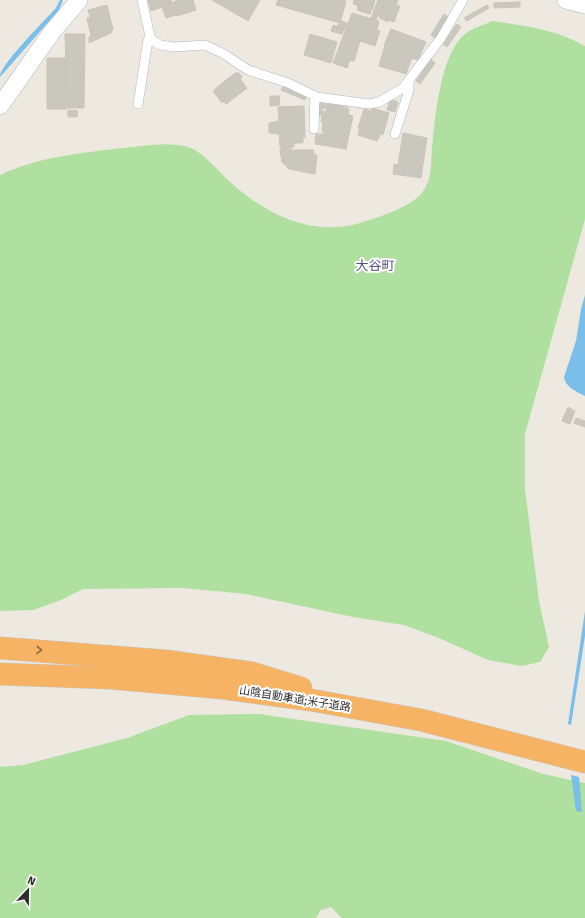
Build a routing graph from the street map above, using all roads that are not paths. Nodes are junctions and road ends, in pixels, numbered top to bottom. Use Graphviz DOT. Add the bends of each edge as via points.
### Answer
graph roads {
  1 [pos="79,0"];
  2 [pos="142,0"];
  3 [pos="463,0"];
  4 [pos="566,0"];
  5 [pos="585,5"];
  6 [pos="150,36"];
  7 [pos="409,80"];
  8 [pos="315,96"];
  9 [pos="138,104"];
  10 [pos="0,106"];
  11 [pos="314,128"];
  12 [pos="395,134"];
  13 [pos="0,648"];
  14 [pos="0,665"];
  15 [pos="0,674"];
  16 [pos="0,685"];
  17 [pos="311,691"];
  18 [pos="256,693"];
  19 [pos="585,752"];
  20 [pos="585,762"];
  1 -- 10 [label="street" via="52,32"];
  2 -- 6 [label="lane"];
  3 -- 7 [label="lane" via="441,38"];
  4 -- 5 [label="street"];
  6 -- 8 [label="lane" via="160,45 205,45 248,70 288,83"];
  6 -- 9 [label="lane"];
  7 -- 8 [label="lane" via="397,92 379,102 369,104"];
  7 -- 12 [label="lane" via="409,90"];
  8 -- 11 [label="lane"];
  13 -- 17 [label="highway, one-way" via="174,662 252,673"];
  14 -- 17 [label="highway, 山陰自動車道;米子道路" via="111,668"];
  15 -- 18 [label="highway, 山陰自動車道;米子道路" via="110,678"];
  16 -- 18 [label="highway" via="115,682"];
  17 -- 19 [label="highway, 山陰自動車道;米子道路" via="424,710"];
  18 -- 20 [label="highway, 山陰自動車道;米子道路" via="421,720"];
}
